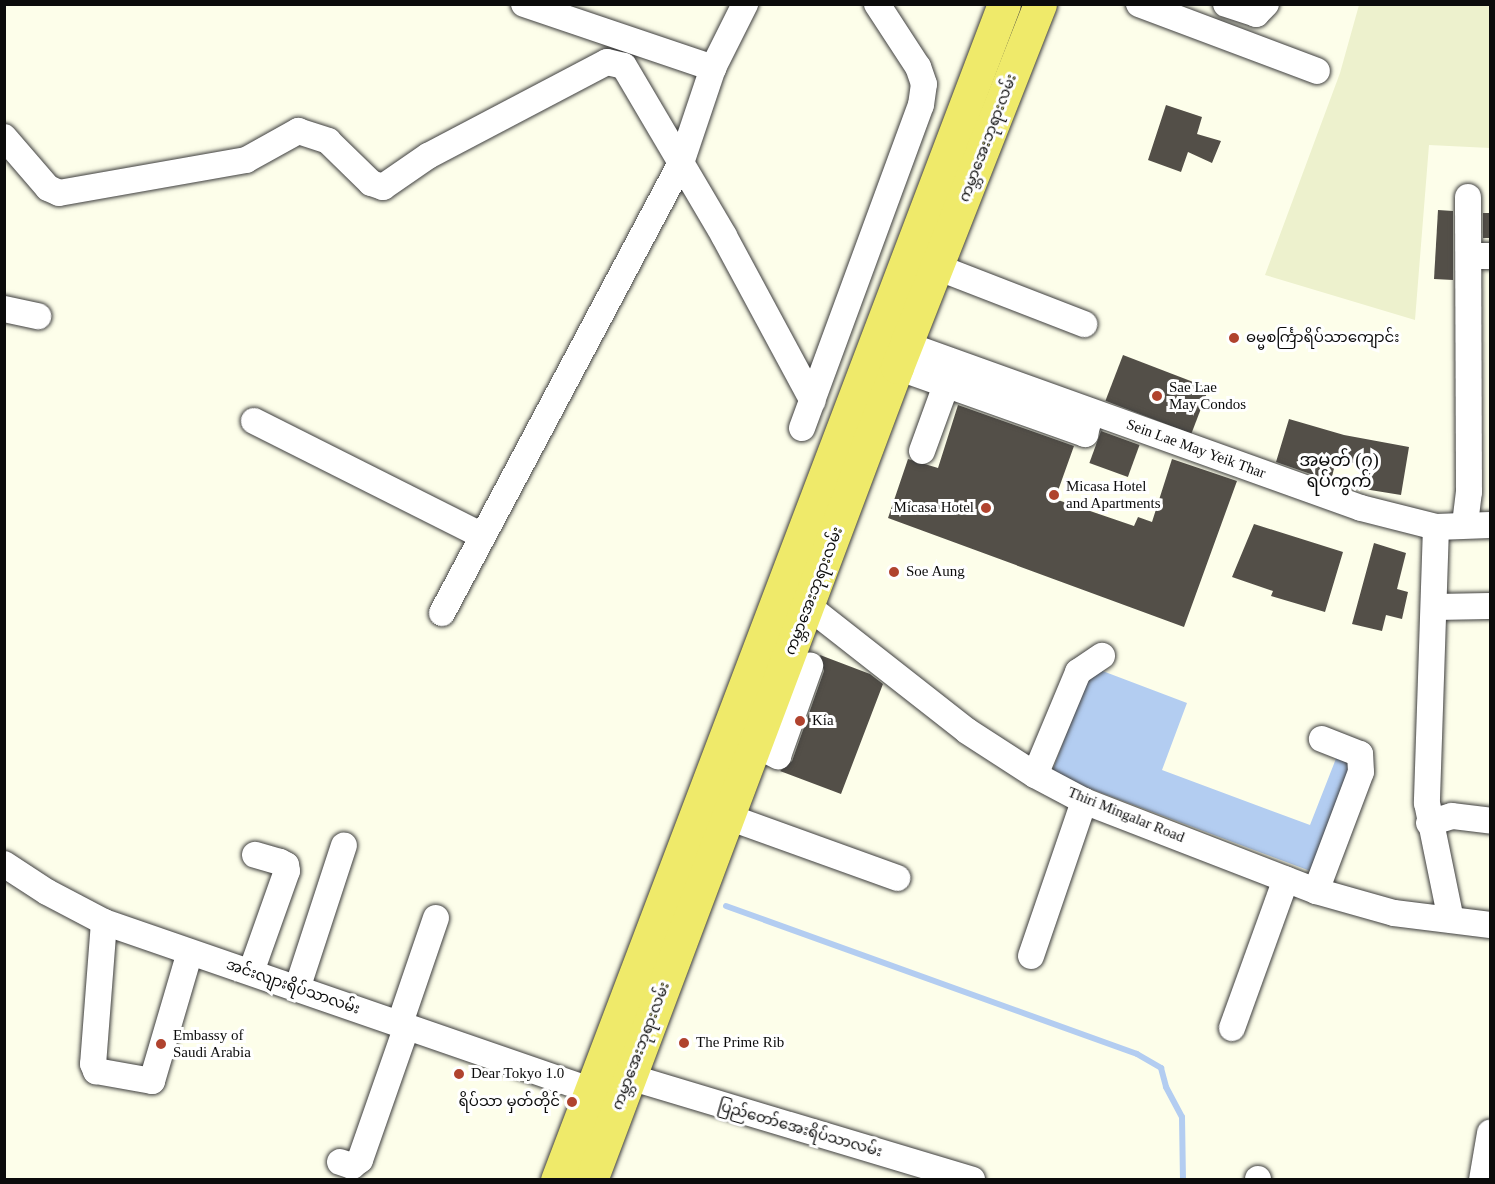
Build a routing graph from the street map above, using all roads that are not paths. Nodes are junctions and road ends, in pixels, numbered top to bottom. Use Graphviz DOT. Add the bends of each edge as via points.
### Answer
graph roads {
  1 [pos="524,4"];
  2 [pos="745,4"];
  3 [pos="877,4"];
  4 [pos="1004,4"];
  5 [pos="1040,4"];
  6 [pos="1139,4"];
  7 [pos="1226,4"];
  8 [pos="1266,4"];
  9 [pos="713,68"];
  10 [pos="1317,71"];
  11 [pos="4,137"];
  12 [pos="681,163"];
  13 [pos="1468,197"];
  14 [pos="1480,256"];
  15 [pos="937,267"];
  16 [pos="4,309"];
  17 [pos="38,316"];
  18 [pos="1084,324"];
  19 [pos="876,334"];
  20 [pos="902,356"];
  21 [pos="946,384"];
  22 [pos="813,401"];
  23 [pos="1091,412"];
  24 [pos="254,421"];
  25 [pos="802,428"];
  26 [pos="922,451"];
  27 [pos="1465,524"];
  28 [pos="1491,525"];
  29 [pos="1436,527"];
  30 [pos="481,534"];
  31 [pos="781,587"];
  32 [pos="809,605"];
  33 [pos="1491,606"];
  34 [pos="1436,607"];
  35 [pos="442,613"];
  36 [pos="1102,656"];
  37 [pos="810,666"];
  38 [pos="1322,739"];
  39 [pos="756,745"];
  40 [pos="1035,775"];
  41 [pos="1084,801"];
  42 [pos="729,817"];
  43 [pos="1491,820"];
  44 [pos="1429,823"];
  45 [pos="344,844"];
  46 [pos="255,855"];
  47 [pos="4,864"];
  48 [pos="897,878"];
  49 [pos="1286,879"];
  50 [pos="1316,891"];
  51 [pos="436,918"];
  52 [pos="1451,920"];
  53 [pos="104,922"];
  54 [pos="1491,925"];
  55 [pos="190,952"];
  56 [pos="1031,956"];
  57 [pos="251,972"];
  58 [pos="297,989"];
  59 [pos="404,1025"];
  60 [pos="1232,1028"];
  61 [pos="594,1079"];
  62 [pos="625,1089"];
  63 [pos="1491,1133"];
  64 [pos="340,1162"];
  65 [pos="557,1179"];
  66 [pos="591,1179"];
  67 [pos="972,1179"];
  68 [pos="1482,1179"];
  1 -- 9 [label="street"];
  2 -- 9 [label="street"];
  3 -- 22 [label="street" via="918,68 924,84 921,105"];
  4 -- 19 [label="main road"];
  5 -- 15 [label="main road, ကမ္ဘာအေးဘုရားလမ်း"];
  6 -- 10 [label="street"];
  7 -- 8 [label="street" via="1256,14"];
  9 -- 12 [label="street"];
  11 -- 12 [label="street" via="48,188 59,193 246,160 298,131 328,141 371,183 383,187 428,156 607,62 624,66 632,74"];
  12 -- 22 [label="street"];
  12 -- 30 [label="street"];
  13 -- 14 [label="street"];
  14 -- 27 [label="street"];
  15 -- 18 [label="street"];
  15 -- 20 [label="main road, ကမ္ဘာအေးဘုရားလမ်း"];
  16 -- 17 [label="street"];
  19 -- 20 [label="street"];
  19 -- 31 [label="main road"];
  20 -- 21 [label="street"];
  20 -- 23 [label="street, Sein Lae May Yeik Thar"];
  20 -- 32 [label="main road, ကမ္ဘာအေးဘုရားလမ်း"];
  21 -- 23 [label="street" via="1085,434"];
  21 -- 26 [label="street"];
  22 -- 25 [label="street"];
  23 -- 29 [label="street, Sein Lae May Yeik Thar" via="1361,508"];
  24 -- 30 [label="street"];
  27 -- 28 [label="street, Sein Lae May Yeik Thar"];
  27 -- 29 [label="street, Sein Lae May Yeik Thar"];
  29 -- 34 [label="street"];
  30 -- 35 [label="street"];
  31 -- 32 [label="street, Thiri Mingalar Road"];
  31 -- 61 [label="main road"];
  32 -- 39 [label="main road, ကမ္ဘာအေးဘုရားလမ်း"];
  32 -- 40 [label="street, Thiri Mingalar Road" via="967,731"];
  33 -- 34 [label="street"];
  34 -- 44 [label="street"];
  36 -- 40 [label="street" via="1078,672"];
  37 -- 39 [label="street" via="778,756"];
  38 -- 50 [label="street" via="1360,754 1361,772"];
  39 -- 42 [label="main road, ကမ္ဘာအေးဘုရားလမ်း"];
  40 -- 41 [label="street, Thiri Mingalar Road"];
  41 -- 49 [label="street, Thiri Mingalar Road"];
  41 -- 56 [label="street"];
  42 -- 48 [label="street"];
  42 -- 62 [label="main road, ကမ္ဘာအေးဘုရားလမ်း"];
  43 -- 44 [label="street" via="1452,816"];
  44 -- 52 [label="street"];
  45 -- 58 [label="street"];
  46 -- 57 [label="street" via="280,862 287,871"];
  47 -- 53 [label="street, အင်းလျားရိပ်သာလမ်း"];
  49 -- 50 [label="street, Thiri Mingalar Road"];
  49 -- 60 [label="street"];
  50 -- 52 [label="street, Thiri Mingalar Road" via="1394,913"];
  51 -- 59 [label="street"];
  52 -- 54 [label="street, Thiri Mingalar Road"];
  53 -- 55 [label="street, အင်းလျားရိပ်သာလမ်း"];
  53 -- 55 [label="street" via="93,1065 96,1071 152,1081"];
  55 -- 57 [label="street, အင်းလျားရိပ်သာလမ်း"];
  57 -- 58 [label="street, အင်းလျားရိပ်သာလမ်း"];
  58 -- 59 [label="street, အင်းလျားရိပ်သာလမ်း"];
  59 -- 61 [label="street, အင်းလျားရိပ်သာလမ်း"];
  59 -- 64 [label="street" via="360,1160 352,1166"];
  61 -- 62 [label="street, ပြည်တော်အေးရိပ်သာလမ်း"];
  61 -- 65 [label="main road"];
  62 -- 66 [label="main road, ကမ္ဘာအေးဘုရားလမ်း"];
  62 -- 67 [label="street, ပြည်တော်အေးရိပ်သာလမ်း"];
  63 -- 68 [label="street"];
}
